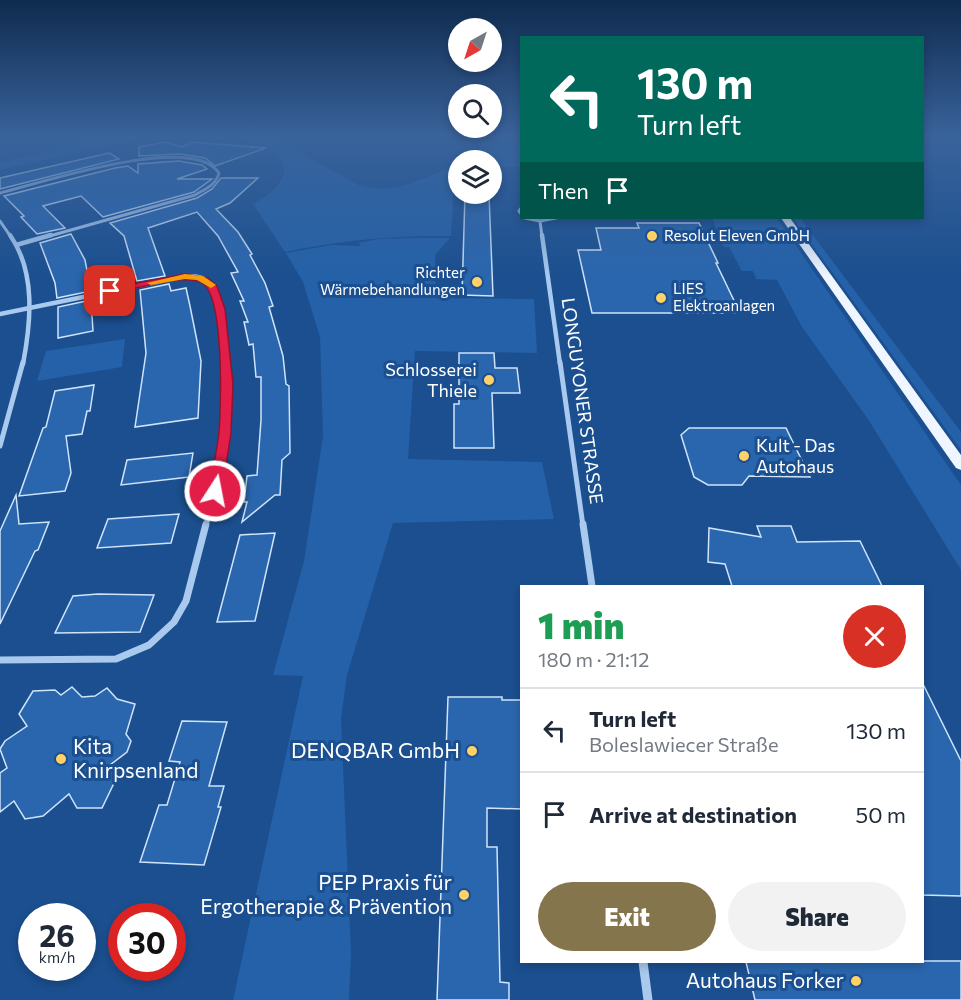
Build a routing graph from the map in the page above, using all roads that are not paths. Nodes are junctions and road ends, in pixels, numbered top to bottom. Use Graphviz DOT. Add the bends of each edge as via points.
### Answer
graph roads {
  1 [pos="37,184"];
  2 [pos="214,184"];
  3 [pos="0,193"];
  4 [pos="534,219"];
  5 [pos="551,219"];
  6 [pos="787,219"];
  7 [pos="0,221"];
  8 [pos="540,221"];
  9 [pos="16,245"];
  10 [pos="29,308"];
  11 [pos="0,314"];
  12 [pos="0,446"];
  13 [pos="961,465"];
  14 [pos="592,585"];
  15 [pos="0,660"];
  16 [pos="643,963"];
  17 [pos="648,1000"];
  1 -- 3 [label="street"];
  2 -- 9 [label="street" via="195,195"];
  4 -- 8 [label="street"];
  5 -- 8 [label="street"];
  6 -- 13 [label="main road"];
  7 -- 9 [label="street"];
  8 -- 14 [label="street, LONGUYONER STRASSE"];
  9 -- 10 [label="street" via="26,273"];
  10 -- 11 [label="street"];
  10 -- 12 [label="street" via="26,351"];
  10 -- 15 [label="street" via="171,279 205,280 212,286 220,309 227,384 225,433 215,491 186,601 179,618 166,632 134,653 116,658"];
  16 -- 17 [label="street"];
}
